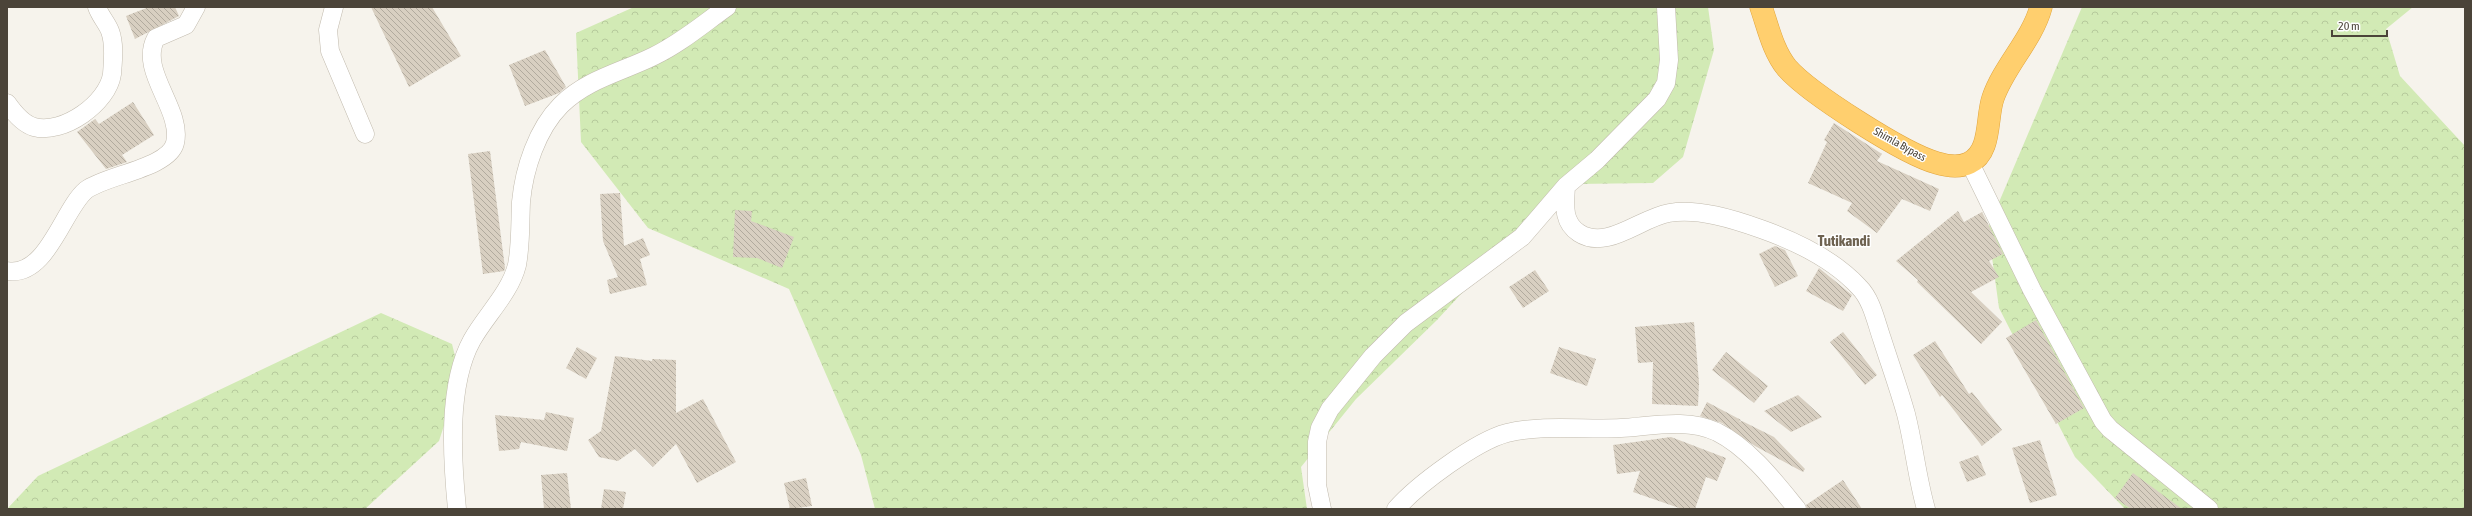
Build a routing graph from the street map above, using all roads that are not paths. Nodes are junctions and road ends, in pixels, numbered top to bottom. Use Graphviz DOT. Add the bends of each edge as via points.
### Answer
graph roads {
  1 [pos="97,7"];
  2 [pos="196,7"];
  3 [pos="334,7"];
  4 [pos="727,7"];
  5 [pos="1666,7"];
  6 [pos="1761,7"];
  7 [pos="2041,7"];
  8 [pos="7,103"];
  9 [pos="365,134"];
  10 [pos="1970,163"];
  11 [pos="1566,186"];
  12 [pos="7,271"];
  13 [pos="457,509"];
  14 [pos="1322,509"];
  15 [pos="1396,509"];
  16 [pos="1797,509"];
  17 [pos="1926,509"];
  18 [pos="2209,509"];
  1 -- 8 [label="street" via="110,31 112,76 95,104 66,124 43,128 22,121"];
  2 -- 12 [label="street" via="186,25 156,38 151,53 174,122 176,136 173,148 150,164 101,182 85,191 40,257 19,270"];
  3 -- 9 [label="street" via="328,30 330,52"];
  4 -- 13 [label="street" via="669,48 583,87 561,105 538,141 526,174 516,265 508,285 473,339 463,363 453,428"];
  5 -- 11 [label="street" via="1669,60 1662,92 1602,155"];
  6 -- 10 [label="highway, Shimla Bypass" via="1776,50 1787,68 1804,83 1901,147 1936,163 1955,166"];
  7 -- 10 [label="highway" via="1994,97 1984,144 1977,158"];
  10 -- 18 [label="street" via="2032,290 2103,420 2110,429"];
  11 -- 14 [label="street" via="1522,237 1419,313 1373,356 1341,392 1324,418 1317,442 1317,485"];
  11 -- 17 [label="street" via="1564,210 1567,220 1586,238 1608,237 1670,212 1692,212 1761,229 1794,243 1822,259 1860,287 1870,304 1906,414"];
  15 -- 16 [label="street" via="1424,482 1484,443 1502,435 1536,429 1683,424 1717,432 1737,445 1772,478"];
}
